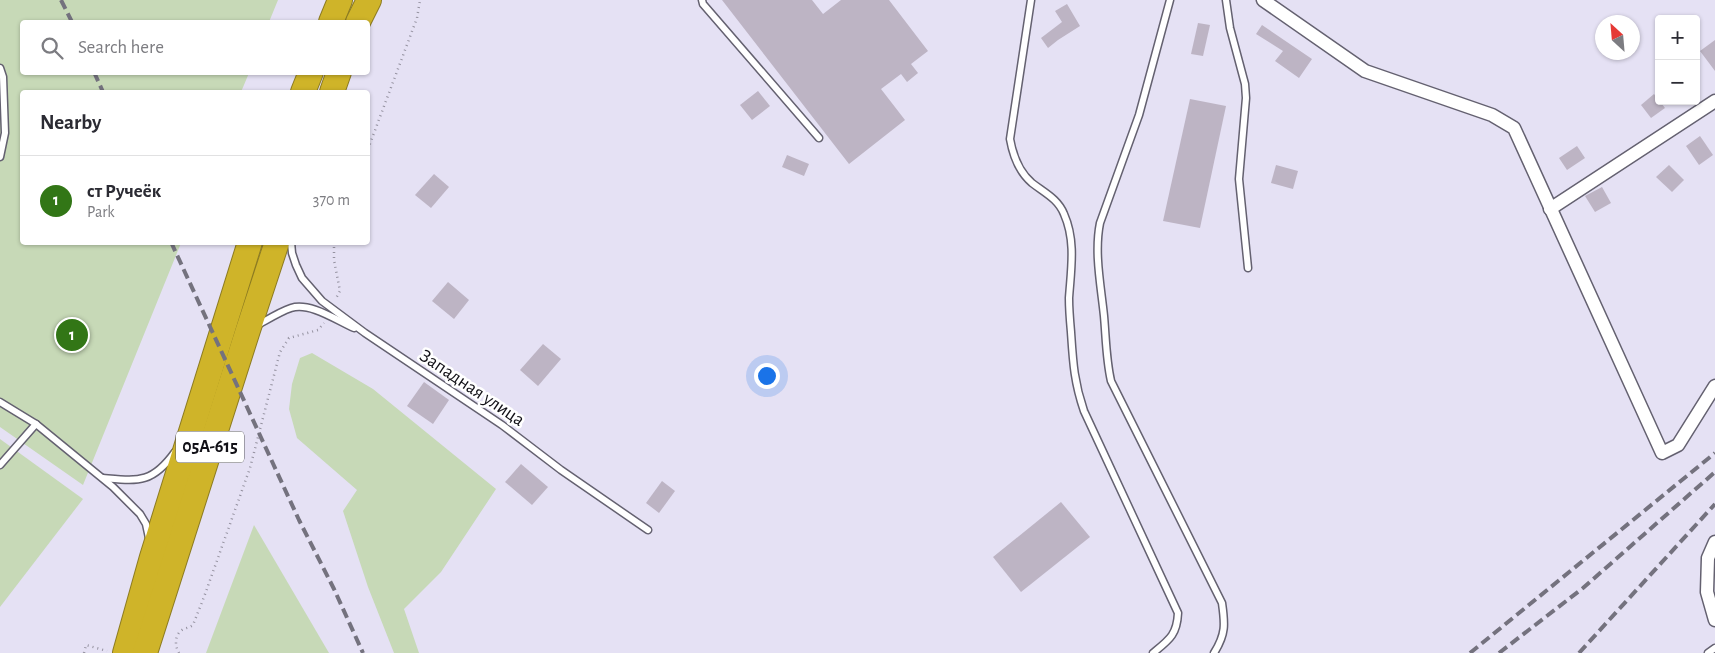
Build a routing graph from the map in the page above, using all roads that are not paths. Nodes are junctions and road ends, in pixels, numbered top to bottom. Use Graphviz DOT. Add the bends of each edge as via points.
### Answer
graph roads {
  1 [pos="340,0"];
  2 [pos="369,0"];
  3 [pos="702,0"];
  4 [pos="1030,0"];
  5 [pos="1170,0"];
  6 [pos="1226,0"];
  7 [pos="1263,0"];
  8 [pos="332,20"];
  9 [pos="359,20"];
  10 [pos="0,68"];
  11 [pos="310,75"];
  12 [pos="338,75"];
  13 [pos="304,90"];
  14 [pos="333,90"];
  15 [pos="1715,101"];
  16 [pos="819,138"];
  17 [pos="0,157"];
  18 [pos="1550,209"];
  19 [pos="249,245"];
  20 [pos="276,245"];
  21 [pos="292,245"];
  22 [pos="1248,268"];
  23 [pos="248,330"];
  24 [pos="365,333"];
  25 [pos="1715,386"];
  26 [pos="0,402"];
  27 [pos="36,424"];
  28 [pos="191,430"];
  29 [pos="0,465"];
  30 [pos="102,478"];
  31 [pos="648,530"];
  32 [pos="1715,542"];
  33 [pos="152,556"];
  34 [pos="1715,620"];
  35 [pos="1715,648"];
  36 [pos="125,653"];
  37 [pos="145,653"];
  38 [pos="1153,653"];
  39 [pos="1214,653"];
  40 [pos="1708,653"];
  1 -- 8 [label="highway"];
  2 -- 9 [label="highway"];
  3 -- 16 [label="lane"];
  4 -- 38 [label="lane" via="1010,140 1019,168 1057,202 1064,214 1072,249 1069,299 1076,389 1178,613 1175,632"];
  5 -- 39 [label="lane" via="1139,115 1097,239 1107,363 1112,381 1222,603 1225,624"];
  6 -- 22 [label="lane" via="1230,28 1246,84 1238,179"];
  7 -- 18 [label="street" via="1365,71 1492,115 1514,128"];
  10 -- 17 [label="lane" via="5,133"];
  11 -- 13 [label="highway"];
  12 -- 14 [label="highway"];
  15 -- 18 [label="street"];
  18 -- 25 [label="street" via="1662,453 1678,445"];
  19 -- 28 [label="highway, 05А-615"];
  20 -- 23 [label="highway, 05А-615"];
  21 -- 24 [label="lane, Западная улица" via="296,265 312,291"];
  23 -- 24 [label="lane, Западная улица" via="298,306 313,309"];
  23 -- 37 [label="highway, 05А-615"];
  24 -- 31 [label="lane, Западная улица" via="502,425"];
  26 -- 27 [label="lane"];
  27 -- 29 [label="lane"];
  27 -- 30 [label="lane"];
  28 -- 30 [label="lane" via="166,464 152,476 136,481"];
  28 -- 33 [label="highway, 05А-615"];
  30 -- 33 [label="lane" via="140,514 149,534"];
  32 -- 34 [label="street" via="1708,558 1707,592"];
  33 -- 36 [label="highway, 05А-615"];
  35 -- 40 [label="lane"];
}
